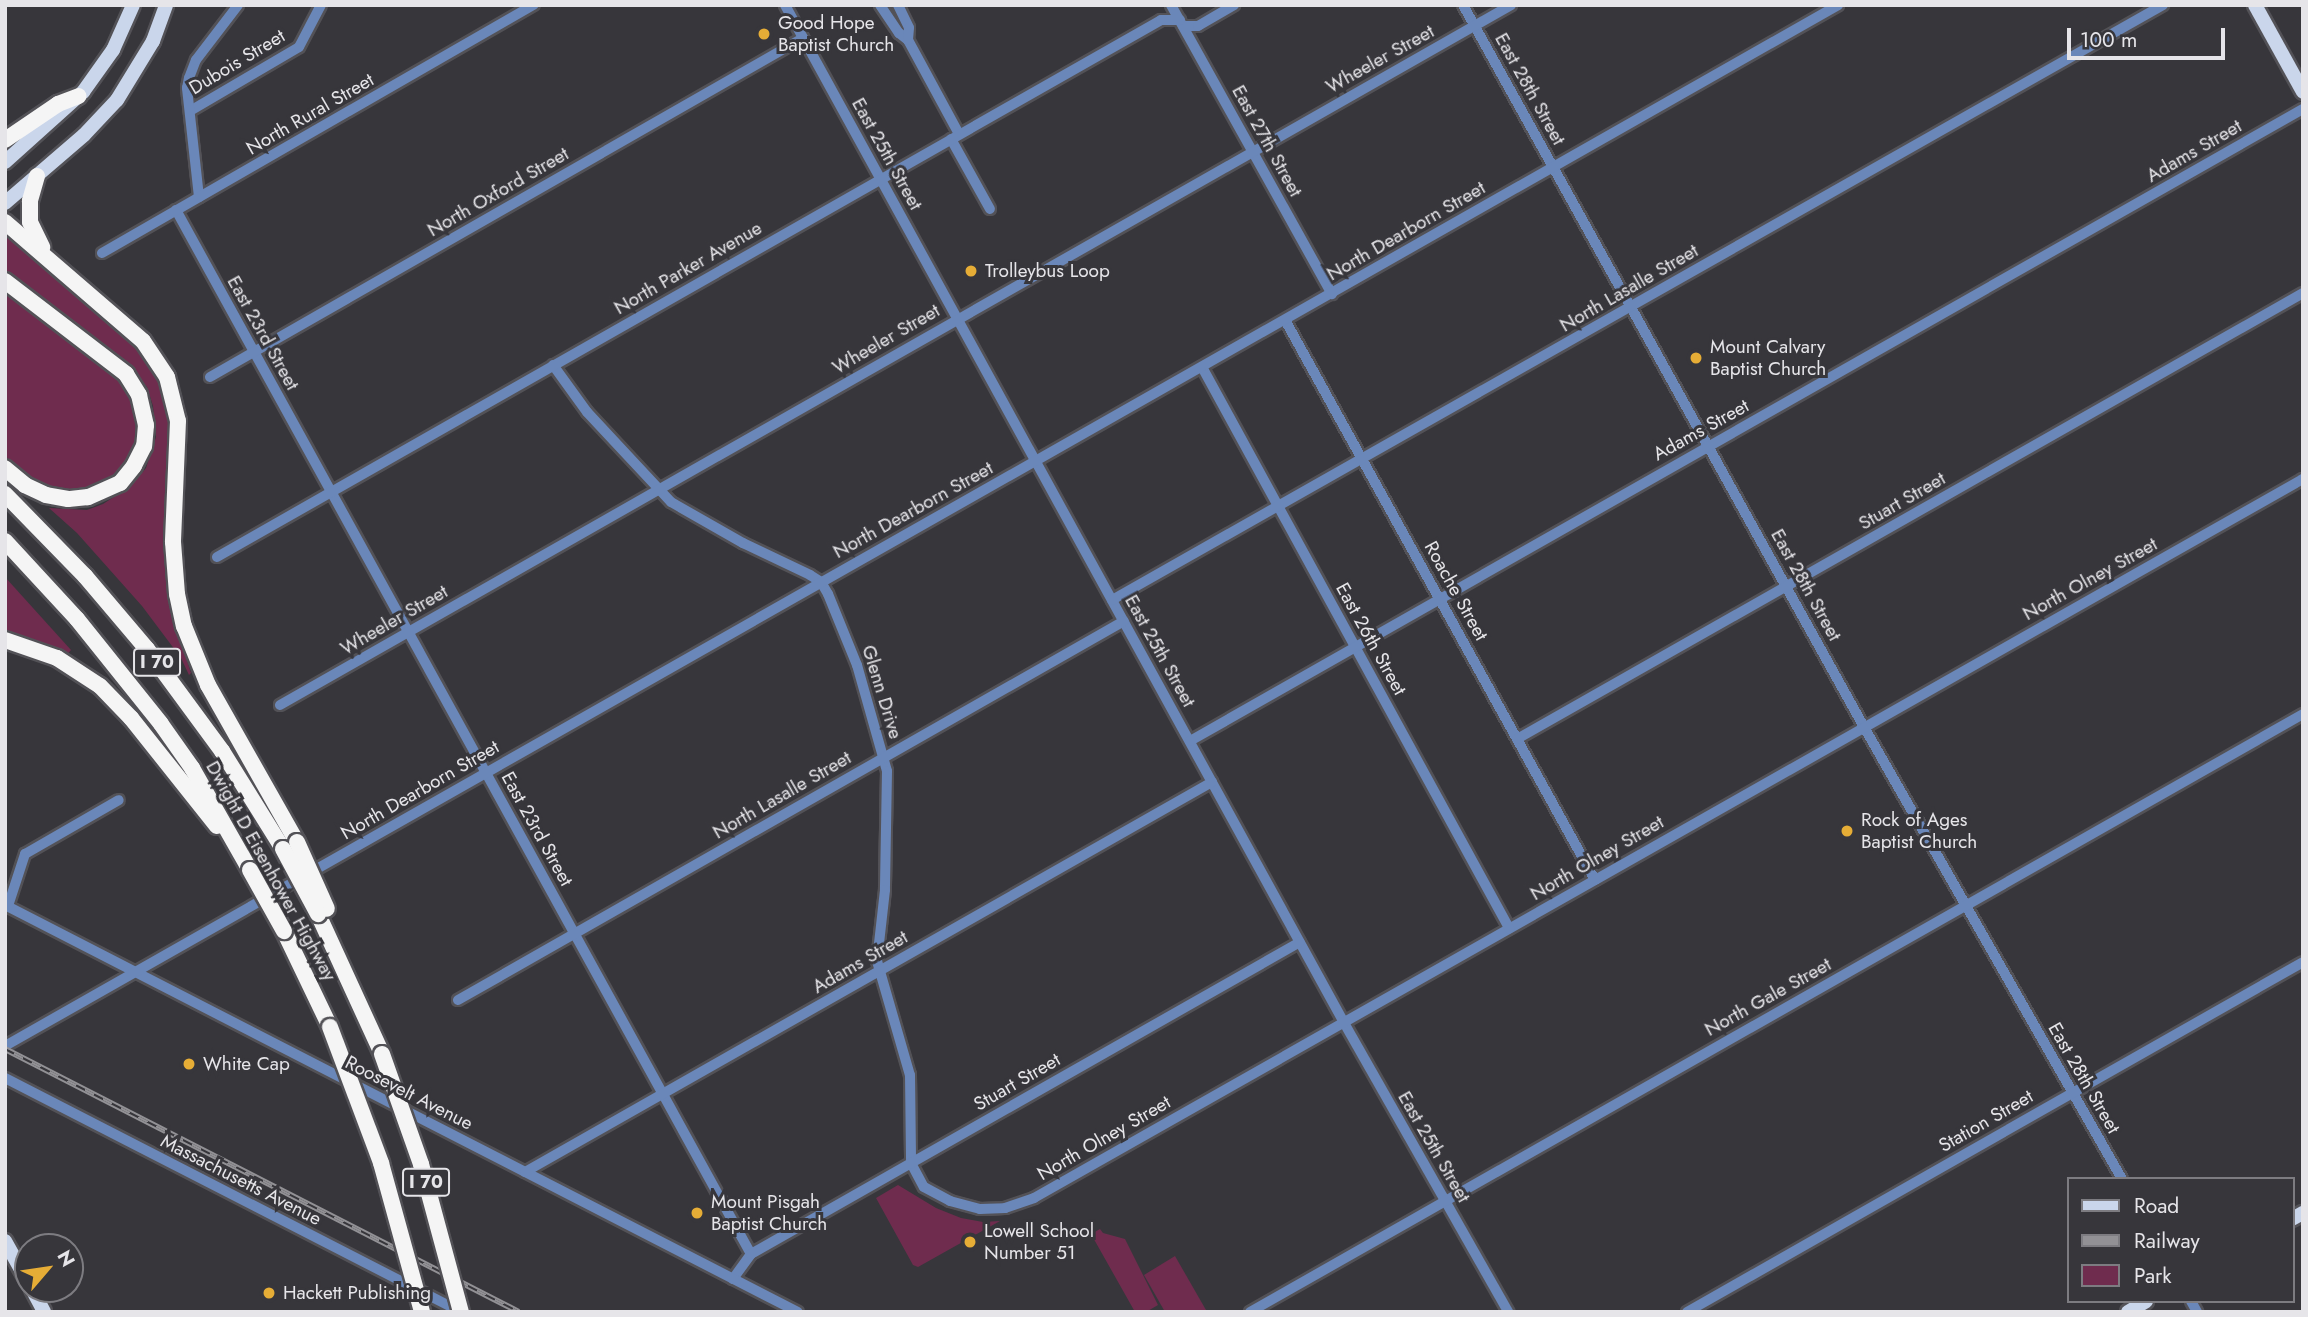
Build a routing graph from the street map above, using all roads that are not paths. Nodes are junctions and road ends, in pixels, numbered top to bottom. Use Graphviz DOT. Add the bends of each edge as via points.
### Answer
graph roads {
  1 [pos="133,5"];
  2 [pos="166,5"];
  3 [pos="238,5"];
  4 [pos="321,5"];
  5 [pos="534,5"];
  6 [pos="785,5"];
  7 [pos="880,5"];
  8 [pos="898,5"];
  9 [pos="1171,5"];
  10 [pos="1234,5"];
  11 [pos="1463,5"];
  12 [pos="1511,5"];
  13 [pos="1838,5"];
  14 [pos="2163,5"];
  15 [pos="2255,5"];
  16 [pos="1182,23"];
  17 [pos="1475,26"];
  18 [pos="803,38"];
  19 [pos="908,40"];
  20 [pos="2303,92"];
  21 [pos="79,96"];
  22 [pos="2303,109"];
  23 [pos="190,111"];
  24 [pos="955,137"];
  25 [pos="5,140"];
  26 [pos="1253,151"];
  27 [pos="5,162"];
  28 [pos="1554,167"];
  29 [pos="37,176"];
  30 [pos="881,178"];
  31 [pos="199,197"];
  32 [pos="5,203"];
  33 [pos="990,209"];
  34 [pos="176,210"];
  35 [pos="5,222"];
  36 [pos="102,253"];
  37 [pos="56,265"];
  38 [pos="5,281"];
  39 [pos="1332,293"];
  40 [pos="2303,293"];
  41 [pos="1632,306"];
  42 [pos="958,318"];
  43 [pos="1285,320"];
  44 [pos="253,352"];
  45 [pos="553,365"];
  46 [pos="1202,367"];
  47 [pos="210,377"];
  48 [pos="1709,446"];
  49 [pos="1364,459"];
  50 [pos="1037,460"];
  51 [pos="5,468"];
  52 [pos="2303,479"];
  53 [pos="657,489"];
  54 [pos="331,491"];
  55 [pos="5,494"];
  56 [pos="1279,507"];
  57 [pos="5,541"];
  58 [pos="217,557"];
  59 [pos="821,582"];
  60 [pos="1787,586"];
  61 [pos="1440,599"];
  62 [pos="1112,600"];
  63 [pos="1124,621"];
  64 [pos="408,631"];
  65 [pos="5,640"];
  66 [pos="1355,647"];
  67 [pos="280,705"];
  68 [pos="2303,714"];
  69 [pos="1864,727"];
  70 [pos="1517,739"];
  71 [pos="1190,741"];
  72 [pos="884,756"];
  73 [pos="486,773"];
  74 [pos="1212,782"];
  75 [pos="119,800"];
  76 [pos="290,846"];
  77 [pos="250,870"];
  78 [pos="1595,880"];
  79 [pos="6,906"];
  80 [pos="1965,906"];
  81 [pos="1509,928"];
  82 [pos="575,933"];
  83 [pos="1300,942"];
  84 [pos="2303,962"];
  85 [pos="878,971"];
  86 [pos="135,972"];
  87 [pos="458,1000"];
  88 [pos="1343,1021"];
  89 [pos="5,1046"];
  90 [pos="5,1079"];
  91 [pos="2073,1092"];
  92 [pos="663,1094"];
  93 [pos="911,1163"];
  94 [pos="525,1172"];
  95 [pos="2121,1177"];
  96 [pos="1444,1200"];
  97 [pos="5,1241"];
  98 [pos="751,1254"];
  99 [pos="14,1257"];
  100 [pos="733,1279"];
  101 [pos="2144,1303"];
  102 [pos="422,1312"];
  103 [pos="461,1312"];
  104 [pos="797,1312"];
  105 [pos="1250,1312"];
  106 [pos="1508,1312"];
  107 [pos="1687,1312"];
  108 [pos="2128,1312"];
  1 -- 21 [label="main road" via="113,50"];
  2 -- 29 [label="main road" via="153,41 122,94 91,129"];
  3 -- 23 [label="street" via="194,64 187,88"];
  4 -- 23 [label="street, Dubois Street" via="299,47"];
  5 -- 31 [label="street, North Rural Street"];
  6 -- 18 [label="street, East 25th Street"];
  7 -- 19 [label="street"];
  8 -- 19 [label="street" via="909,28"];
  9 -- 16 [label="street, East 27th Street"];
  10 -- 16 [label="street, North Parker Avenue" via="1198,26"];
  11 -- 17 [label="street, East 28th Street"];
  12 -- 17 [label="street, Wheeler Street"];
  13 -- 28 [label="street, North Dearborn Street"];
  14 -- 41 [label="street, North Lasalle Street"];
  15 -- 20 [label="main road"];
  16 -- 24 [label="street, North Parker Avenue" via="1161,20"];
  16 -- 26 [label="street, East 27th Street"];
  17 -- 26 [label="street, Wheeler Street"];
  17 -- 28 [label="street, East 28th Street"];
  18 -- 30 [label="street, East 25th Street"];
  18 -- 44 [label="street, North Oxford Street"];
  19 -- 24 [label="street"];
  21 -- 25 [label="highway" via="58,104"];
  21 -- 27 [label="main road"];
  22 -- 48 [label="street, Adams Street"];
  23 -- 31 [label="street"];
  24 -- 30 [label="street, North Parker Avenue"];
  24 -- 33 [label="street"];
  26 -- 39 [label="street, East 27th Street"];
  26 -- 42 [label="street, Wheeler Street"];
  28 -- 39 [label="street, North Dearborn Street"];
  28 -- 41 [label="street, East 28th Street"];
  29 -- 32 [label="main road"];
  29 -- 37 [label="highway" via="30,222 35,238"];
  30 -- 42 [label="street, East 25th Street"];
  30 -- 45 [label="street, North Parker Avenue"];
  31 -- 34 [label="street, North Rural Street"];
  34 -- 36 [label="street, North Rural Street"];
  34 -- 44 [label="street, East 23rd Street"];
  35 -- 37 [label="highway"];
  37 -- 76 [label="highway" via="143,341 173,390 178,421 174,558 184,626 208,685"];
  38 -- 51 [label="highway" via="126,374 139,395 146,425 144,446 134,466 120,483 88,497 47,495"];
  39 -- 43 [label="street, North Dearborn Street"];
  40 -- 60 [label="street, Stuart Street"];
  41 -- 48 [label="street, East 28th Street"];
  41 -- 49 [label="street, North Lasalle Street"];
  42 -- 50 [label="street, East 25th Street"];
  42 -- 53 [label="street, Wheeler Street"];
  43 -- 46 [label="street, North Dearborn Street"];
  43 -- 49 [label="street, Roache Street"];
  44 -- 47 [label="street, North Oxford Street"];
  44 -- 54 [label="street, East 23rd Street"];
  45 -- 53 [label="street" via="587,412"];
  45 -- 54 [label="street, North Parker Avenue"];
  46 -- 50 [label="street, North Dearborn Street"];
  46 -- 56 [label="street, East 26th Street"];
  48 -- 60 [label="street, East 28th Street"];
  48 -- 61 [label="street, Adams Street"];
  49 -- 56 [label="street, North Lasalle Street"];
  49 -- 61 [label="street, Roache Street"];
  50 -- 59 [label="street, North Dearborn Street"];
  50 -- 62 [label="street, East 25th Street"];
  52 -- 69 [label="street, North Olney Street"];
  53 -- 59 [label="street" via="691,514"];
  53 -- 64 [label="street, Wheeler Street"];
  54 -- 58 [label="street, North Parker Avenue"];
  54 -- 64 [label="street, East 23rd Street"];
  55 -- 76 [label="highway, Dwight D Eisenhower Highway / I 70" via="68,557 147,649"];
  56 -- 62 [label="street, North Lasalle Street"];
  56 -- 66 [label="street, East 26th Street"];
  57 -- 77 [label="highway, Dwight D Eisenhower Highway / I 70" via="78,619 161,724 192,768"];
  59 -- 72 [label="street, Glenn Drive" via="857,665"];
  59 -- 73 [label="street, North Dearborn Street"];
  60 -- 69 [label="street, East 28th Street"];
  60 -- 70 [label="street, Stuart Street"];
  61 -- 66 [label="street, Adams Street"];
  61 -- 70 [label="street, Roache Street"];
  62 -- 63 [label="street, East 25th Street"];
  63 -- 71 [label="street, East 25th Street"];
  63 -- 72 [label="street, North Lasalle Street"];
  64 -- 67 [label="street, Wheeler Street"];
  64 -- 73 [label="street, East 23rd Street"];
  65 -- 77 [label="highway" via="77,669 115,700"];
  66 -- 71 [label="street, Adams Street"];
  66 -- 81 [label="street, East 26th Street"];
  68 -- 80 [label="street, North Gale Street"];
  69 -- 78 [label="street, North Olney Street"];
  69 -- 80 [label="street, East 28th Street"];
  70 -- 78 [label="street, Roache Street"];
  71 -- 74 [label="street, East 25th Street"];
  72 -- 82 [label="street, North Lasalle Street"];
  72 -- 85 [label="street, Glenn Drive" via="888,786"];
  73 -- 82 [label="street, East 23rd Street"];
  73 -- 86 [label="street, North Dearborn Street"];
  74 -- 83 [label="street, East 25th Street"];
  74 -- 85 [label="street, Adams Street"];
  75 -- 79 [label="street" via="25,854"];
  76 -- 103 [label="highway, Dwight D Eisenhower Highway / I 70, bridge" via="382,1054 425,1176"];
  77 -- 102 [label="highway, Dwight D Eisenhower Highway / I 70, bridge" via="330,1027 381,1163"];
  78 -- 81 [label="street, North Olney Street"];
  79 -- 86 [label="street, Roosevelt Avenue"];
  80 -- 91 [label="street, East 28th Street"];
  80 -- 96 [label="street, North Gale Street"];
  81 -- 88 [label="street, North Olney Street"];
  82 -- 87 [label="street, North Lasalle Street"];
  82 -- 92 [label="street, East 23rd Street"];
  83 -- 88 [label="street, East 25th Street"];
  83 -- 93 [label="street, Stuart Street"];
  84 -- 91 [label="street, Station Street"];
  85 -- 92 [label="street, Adams Street"];
  85 -- 93 [label="street, Glenn Drive" via="910,1075"];
  86 -- 89 [label="street, North Dearborn Street"];
  86 -- 94 [label="street, Roosevelt Avenue"];
  88 -- 93 [label="street, North Olney Street" via="1023,1203 989,1209 962,1205 924,1187"];
  88 -- 96 [label="street, East 25th Street"];
  90 -- 103 [label="street, Massachusetts Avenue"];
  91 -- 95 [label="street, East 28th Street"];
  91 -- 107 [label="street, Station Street"];
  92 -- 94 [label="street, Adams Street"];
  92 -- 98 [label="street, East 23rd Street"];
  93 -- 98 [label="street, Stuart Street"];
  94 -- 100 [label="street, Roosevelt Avenue"];
  96 -- 105 [label="street, North Gale Street"];
  96 -- 106 [label="street, East 25th Street"];
  97 -- 99 [label="main road"];
  98 -- 100 [label="street"];
  100 -- 104 [label="street, Roosevelt Avenue"];
  101 -- 108 [label="main road"];
}
